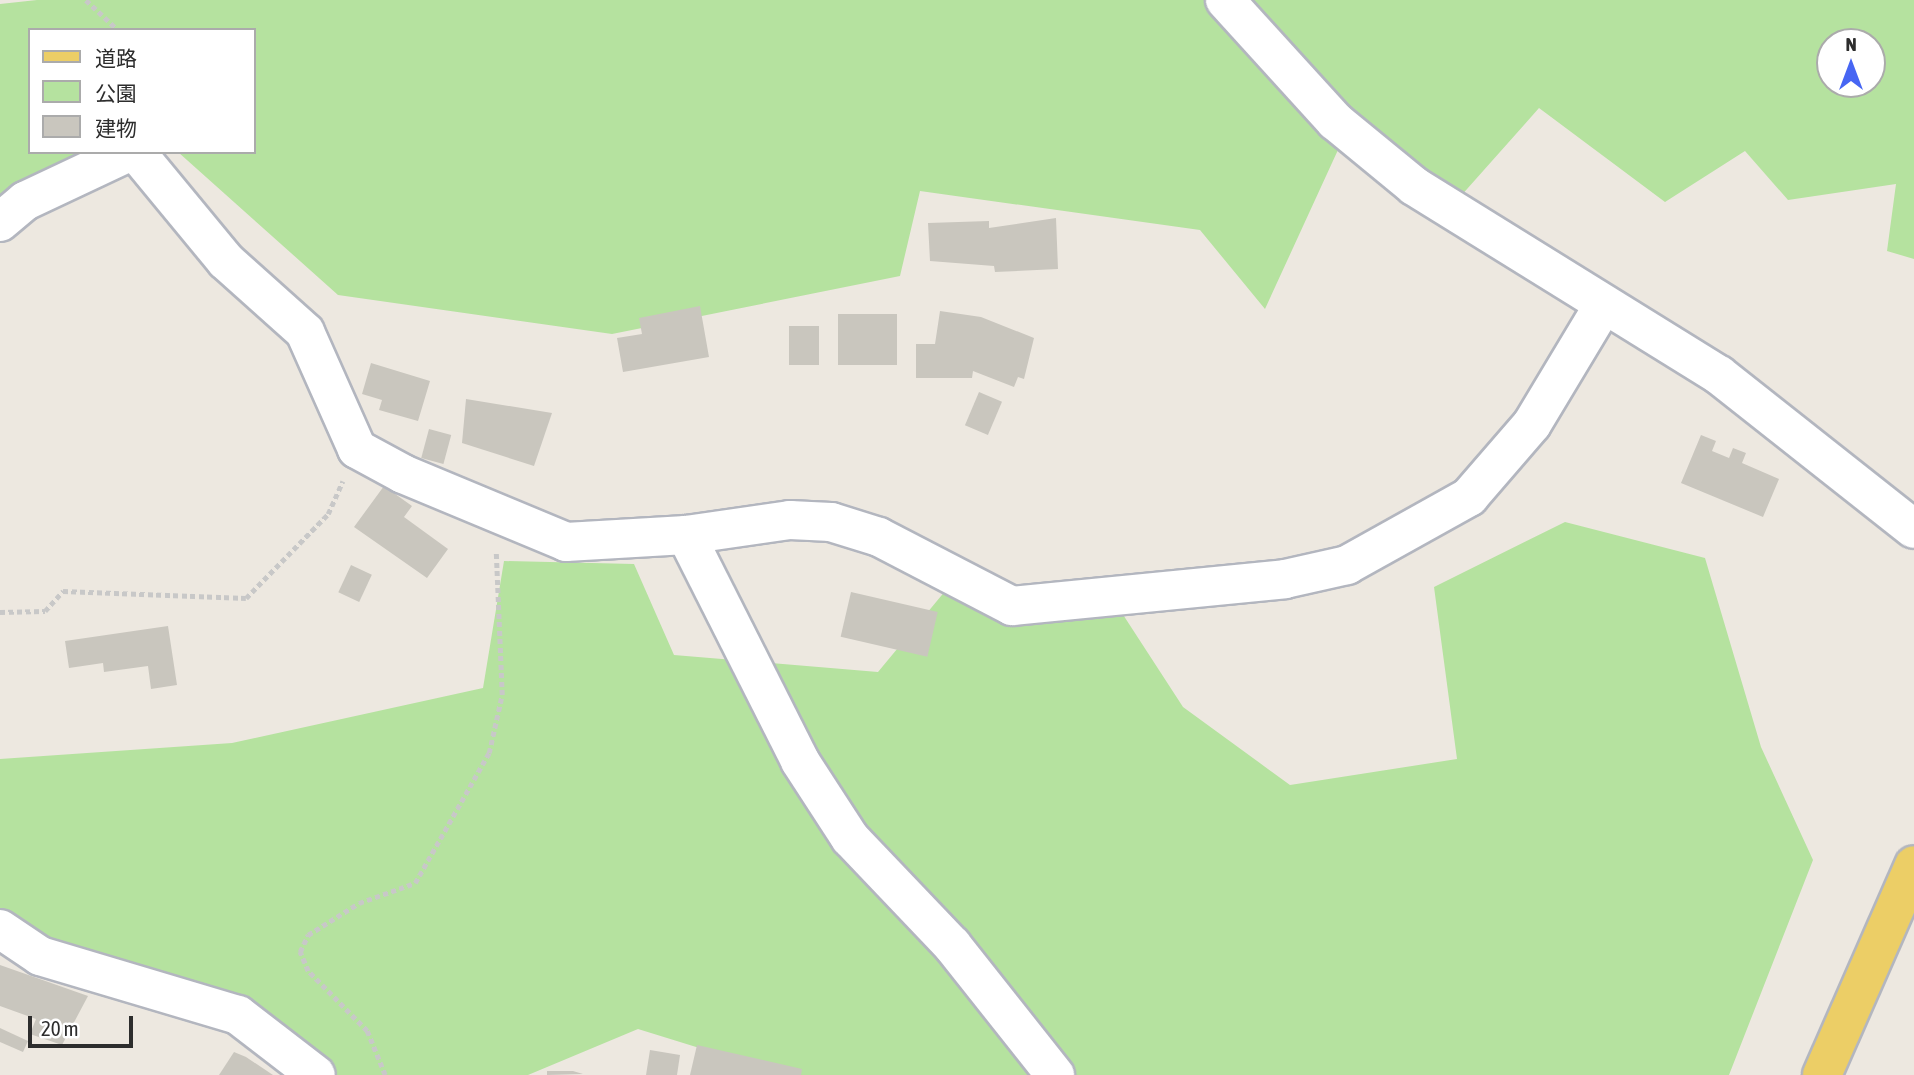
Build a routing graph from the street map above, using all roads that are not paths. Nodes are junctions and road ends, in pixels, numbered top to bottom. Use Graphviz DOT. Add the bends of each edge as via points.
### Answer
graph roads {
  1 [pos="1224,0"];
  2 [pos="125,154"];
  3 [pos="138,154"];
  4 [pos="0,222"];
  5 [pos="1603,306"];
  6 [pos="1914,529"];
  7 [pos="686,535"];
  8 [pos="1914,866"];
  9 [pos="0,929"];
  10 [pos="316,1075"];
  11 [pos="1055,1075"];
  12 [pos="1822,1075"];
  1 -- 5 [label="street" via="1335,121 1414,186"];
  2 -- 4 [label="street" via="25,201"];
  3 -- 7 [label="street" via="226,261 305,332 357,449 502,521 566,542"];
  5 -- 6 [label="street" via="1719,375"];
  5 -- 7 [label="street" via="1532,424 1469,497 1347,565 1285,579 1012,606 879,537 831,522 790,520"];
  7 -- 11 [label="street" via="800,761 850,838 952,945"];
  8 -- 12 [label="main road"];
  9 -- 10 [label="street" via="40,956 238,1015"];
}
